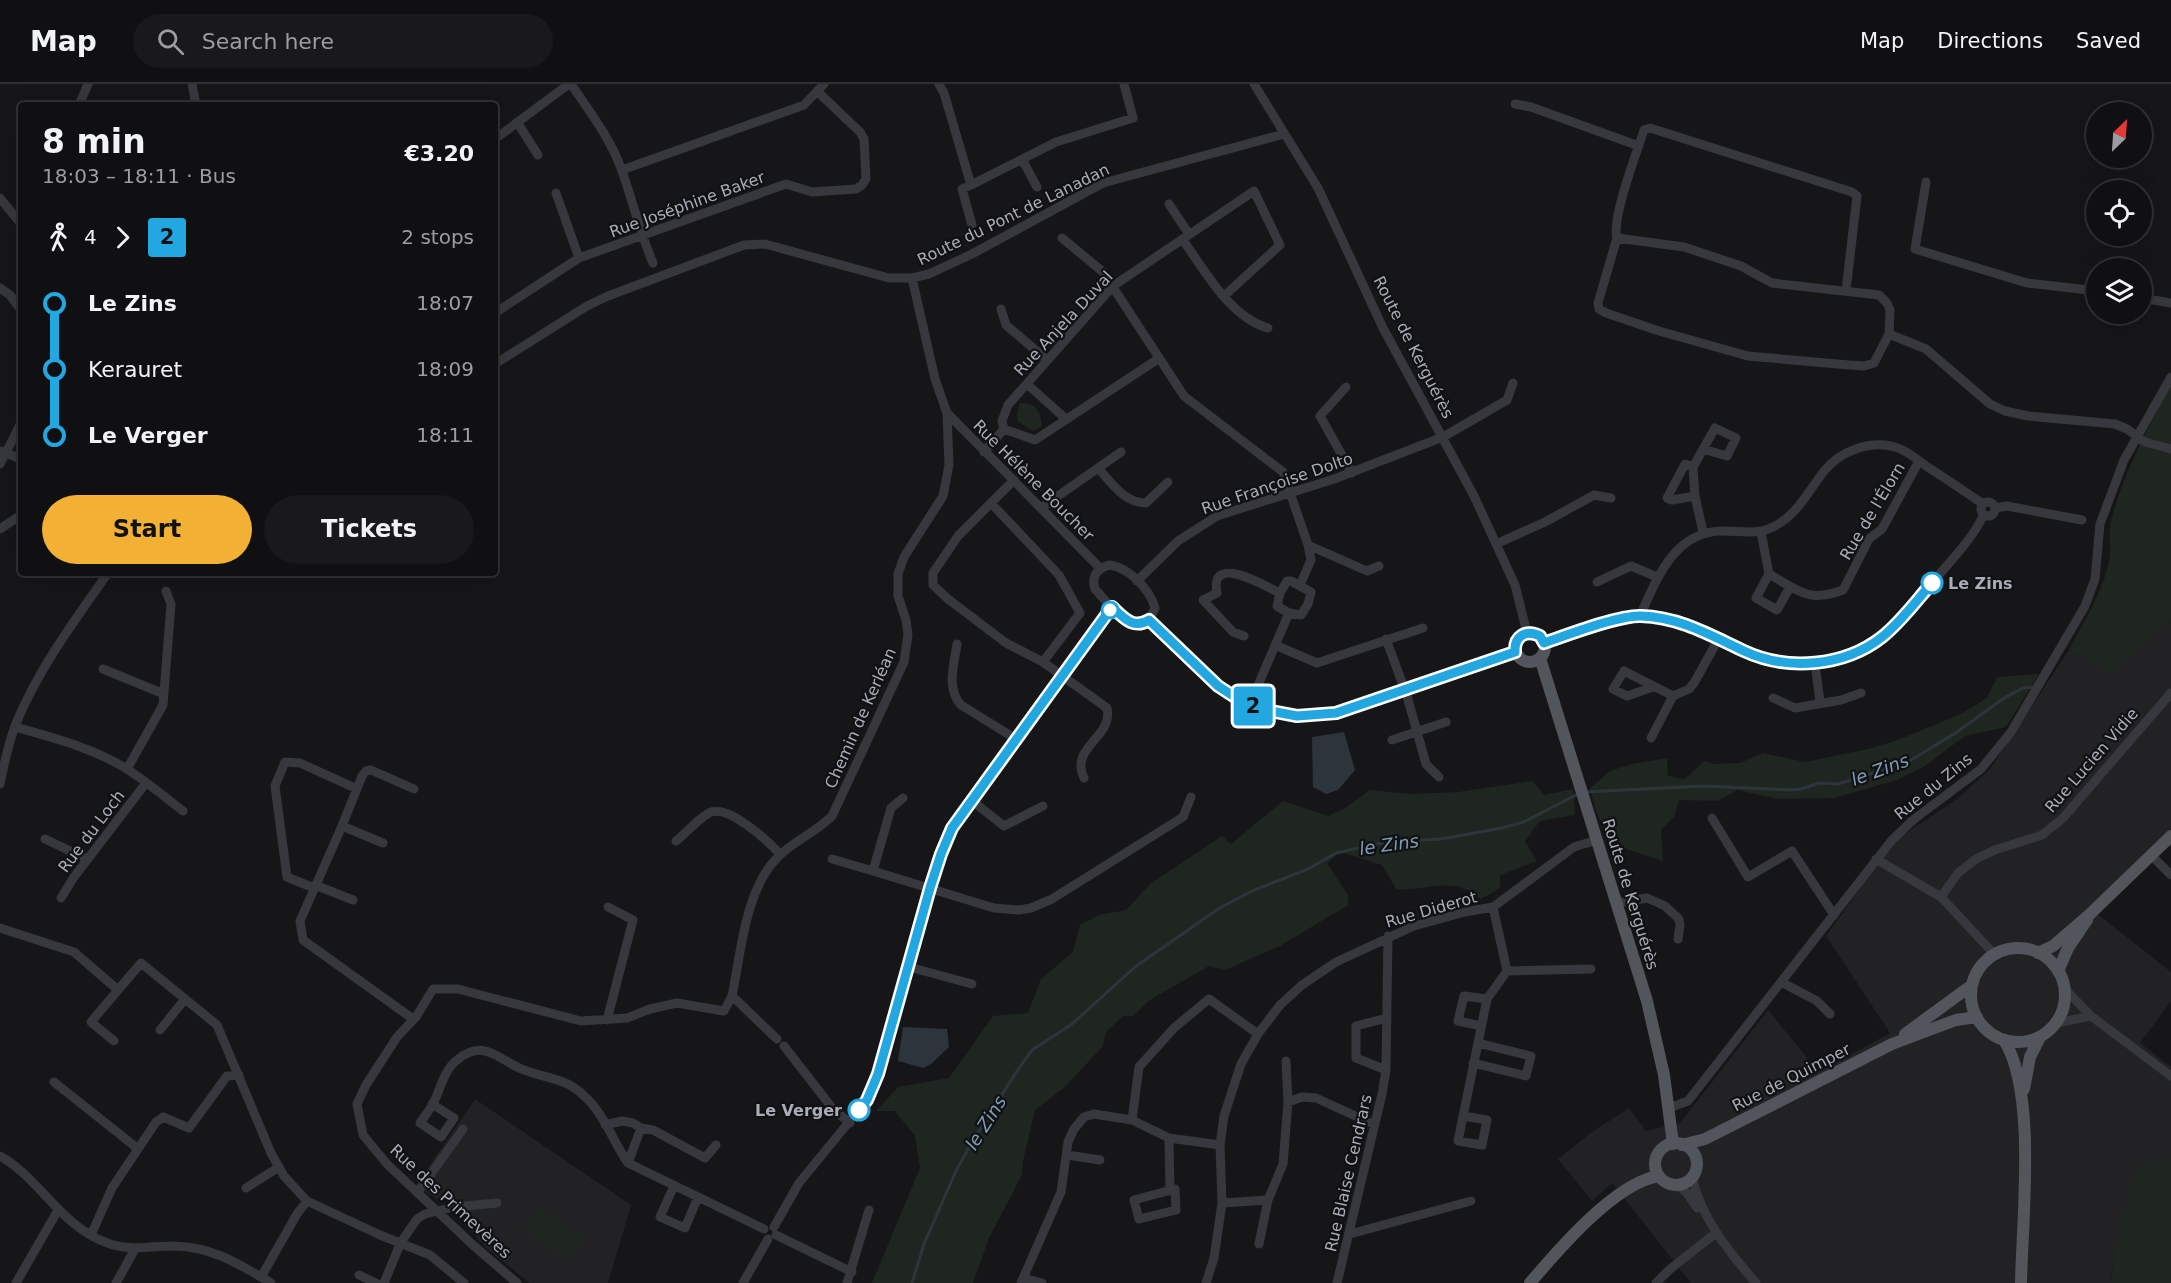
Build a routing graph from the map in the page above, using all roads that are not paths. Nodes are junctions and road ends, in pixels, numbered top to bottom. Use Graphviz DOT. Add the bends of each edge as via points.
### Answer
graph roads {
  1 [pos="88,84"];
  2 [pos="192,84"];
  3 [pos="570,84"];
  4 [pos="939,84"];
  5 [pos="1124,84"];
  6 [pos="1254,84"];
  7 [pos="821,88"];
  8 [pos="80,102"];
  9 [pos="195,102"];
  10 [pos="1515,104"];
  11 [pos="517,122"];
  12 [pos="1284,134"];
  13 [pos="498,137"];
  14 [pos="1639,146"];
  15 [pos="538,155"];
  16 [pos="1022,159"];
  17 [pos="622,170"];
  18 [pos="1926,182"];
  19 [pos="971,185"];
  20 [pos="1037,188"];
  21 [pos="556,193"];
  22 [pos="0,198"];
  23 [pos="1169,204"];
  24 [pos="18,220"];
  25 [pos="972,225"];
  26 [pos="641,236"];
  27 [pos="1185,237"];
  28 [pos="1062,238"];
  29 [pos="1617,238"];
  30 [pos="579,258"];
  31 [pos="653,263"];
  32 [pos="912,278"];
  33 [pos="1113,286"];
  34 [pos="0,288"];
  35 [pos="2086,290"];
  36 [pos="1846,291"];
  37 [pos="1224,296"];
  38 [pos="2152,300"];
  39 [pos="2171,303"];
  40 [pos="18,306"];
  41 [pos="1000,309"];
  42 [pos="498,311"];
  43 [pos="1268,328"];
  44 [pos="1888,334"];
  45 [pos="1158,359"];
  46 [pos="1047,360"];
  47 [pos="498,362"];
  48 [pos="2171,377"];
  49 [pos="1513,383"];
  50 [pos="1027,384"];
  51 [pos="1346,387"];
  52 [pos="947,413"];
  53 [pos="1066,419"];
  54 [pos="18,428"];
  55 [pos="1004,429"];
  56 [pos="1443,437"];
  57 [pos="2137,437"];
  58 [pos="1703,449"];
  59 [pos="2171,449"];
  60 [pos="3,451"];
  61 [pos="984,452"];
  62 [pos="1121,452"];
  63 [pos="18,458"];
  64 [pos="1919,461"];
  65 [pos="0,464"];
  66 [pos="1693,467"];
  67 [pos="1098,468"];
  68 [pos="1352,472"];
  69 [pos="1014,480"];
  70 [pos="1168,482"];
  71 [pos="1289,493"];
  72 [pos="1695,496"];
  73 [pos="1611,498"];
  74 [pos="991,503"];
  75 [pos="1041,508"];
  76 [pos="1984,509"];
  77 [pos="18,517"];
  78 [pos="2082,520"];
  79 [pos="0,529"];
  80 [pos="1703,532"];
  81 [pos="1761,532"];
  82 [pos="1496,544"];
  83 [pos="1308,545"];
  84 [pos="1379,566"];
  85 [pos="1100,567"];
  86 [pos="1769,574"];
  87 [pos="106,576"];
  88 [pos="1657,577"];
  89 [pos="1137,581"];
  90 [pos="1598,582"];
  91 [pos="1300,585"];
  92 [pos="1790,586"];
  93 [pos="166,591"];
  94 [pos="1280,592"];
  95 [pos="1112,607"];
  96 [pos="1288,613"];
  97 [pos="1640,616"];
  98 [pos="1149,620"];
  99 [pos="1423,628"];
  100 [pos="1527,633"];
  101 [pos="1244,636"];
  102 [pos="1719,638"];
  103 [pos="1386,639"];
  104 [pos="1544,643"];
  105 [pos="957,644"];
  106 [pos="1275,645"];
  107 [pos="1515,652"];
  108 [pos="1540,658"];
  109 [pos="1043,662"];
  110 [pos="1815,663"];
  111 [pos="103,669"];
  112 [pos="1062,676"];
  113 [pos="1653,687"];
  114 [pos="1404,690"];
  115 [pos="1861,693"];
  116 [pos="2171,693"];
  117 [pos="164,694"];
  118 [pos="1673,696"];
  119 [pos="1773,698"];
  120 [pos="1820,702"];
  121 [pos="1250,704"];
  122 [pos="1446,722"];
  123 [pos="15,727"];
  124 [pos="1417,731"];
  125 [pos="1651,738"];
  126 [pos="1016,739"];
  127 [pos="1392,740"];
  128 [pos="127,769"];
  129 [pos="1439,777"];
  130 [pos="1084,778"];
  131 [pos="146,783"];
  132 [pos="0,784"];
  133 [pos="357,789"];
  134 [pos="414,789"];
  135 [pos="1191,797"];
  136 [pos="903,798"];
  137 [pos="971,800"];
  138 [pos="1043,806"];
  139 [pos="183,811"];
  140 [pos="1712,818"];
  141 [pos="342,826"];
  142 [pos="2171,836"];
  143 [pos="45,839"];
  144 [pos="1597,840"];
  145 [pos="676,841"];
  146 [pos="382,843"];
  147 [pos="780,854"];
  148 [pos="2151,855"];
  149 [pos="87,859"];
  150 [pos="832,859"];
  151 [pos="1876,859"];
  152 [pos="873,871"];
  153 [pos="2171,875"];
  154 [pos="315,886"];
  155 [pos="930,888"];
  156 [pos="1933,896"];
  157 [pos="61,898"];
  158 [pos="353,900"];
  159 [pos="1617,903"];
  160 [pos="608,907"];
  161 [pos="1493,907"];
  162 [pos="1834,915"];
  163 [pos="2090,915"];
  164 [pos="0,928"];
  165 [pos="1388,936"];
  166 [pos="1678,939"];
  167 [pos="2038,953"];
  168 [pos="1995,955"];
  169 [pos="909,967"];
  170 [pos="1591,969"];
  171 [pos="1507,971"];
  172 [pos="2058,971"];
  173 [pos="1780,982"];
  174 [pos="972,984"];
  175 [pos="1972,986"];
  176 [pos="2065,989"];
  177 [pos="118,990"];
  178 [pos="732,996"];
  179 [pos="186,999"];
  180 [pos="1487,999"];
  181 [pos="1830,1014"];
  182 [pos="2091,1016"];
  183 [pos="1977,1017"];
  184 [pos="1387,1018"];
  185 [pos="413,1019"];
  186 [pos="607,1020"];
  187 [pos="2056,1023"];
  188 [pos="1481,1026"];
  189 [pos="160,1030"];
  190 [pos="1258,1034"];
  191 [pos="2040,1037"];
  192 [pos="2004,1040"];
  193 [pos="114,1041"];
  194 [pos="1478,1043"];
  195 [pos="1892,1044"];
  196 [pos="1286,1061"];
  197 [pos="1473,1063"];
  198 [pos="1386,1070"];
  199 [pos="239,1075"];
  200 [pos="2171,1076"];
  201 [pos="54,1082"];
  202 [pos="2023,1099"];
  203 [pos="1288,1102"];
  204 [pos="432,1104"];
  205 [pos="1669,1108"];
  206 [pos="1463,1116"];
  207 [pos="1132,1120"];
  208 [pos="850,1123"];
  209 [pos="605,1125"];
  210 [pos="1375,1125"];
  211 [pos="641,1128"];
  212 [pos="463,1129"];
  213 [pos="1169,1138"];
  214 [pos="1705,1139"];
  215 [pos="1677,1144"];
  216 [pos="716,1145"];
  217 [pos="1220,1145"];
  218 [pos="137,1148"];
  219 [pos="1067,1155"];
  220 [pos="0,1156"];
  221 [pos="1695,1157"];
  222 [pos="1100,1160"];
  223 [pos="1655,1162"];
  224 [pos="628,1163"];
  225 [pos="279,1167"];
  226 [pos="1659,1176"];
  227 [pos="1692,1177"];
  228 [pos="1677,1185"];
  229 [pos="674,1186"];
  230 [pos="246,1188"];
  231 [pos="421,1188"];
  232 [pos="1170,1191"];
  233 [pos="698,1197"];
  234 [pos="1268,1200"];
  235 [pos="307,1201"];
  236 [pos="1471,1201"];
  237 [pos="497,1203"];
  238 [pos="1222,1203"];
  239 [pos="58,1210"];
  240 [pos="869,1210"];
  241 [pos="438,1212"];
  242 [pos="1595,1214"];
  243 [pos="771,1232"];
  244 [pos="1350,1234"];
  245 [pos="91,1235"];
  246 [pos="1713,1236"];
  247 [pos="401,1242"];
  248 [pos="1259,1244"];
  249 [pos="135,1249"];
  250 [pos="852,1272"];
  251 [pos="359,1275"];
  252 [pos="261,1277"];
  253 [pos="1022,1280"];
  254 [pos="2020,1281"];
  255 [pos="16,1283"];
  256 [pos="116,1283"];
  257 [pos="271,1283"];
  258 [pos="376,1283"];
  259 [pos="384,1283"];
  260 [pos="464,1283"];
  261 [pos="517,1283"];
  262 [pos="743,1283"];
  263 [pos="848,1283"];
  264 [pos="1042,1283"];
  265 [pos="1206,1283"];
  266 [pos="1336,1283"];
  267 [pos="1530,1283"];
  268 [pos="1656,1283"];
  269 [pos="1750,1283"];
  270 [pos="1756,1283"];
  1 -- 8 [label="street"];
  2 -- 9 [label="street"];
  3 -- 11 [label="street"];
  3 -- 17 [label="street" via="607,138"];
  4 -- 19 [label="street"];
  5 -- 16 [label="street" via="1133,117 1056,142"];
  6 -- 12 [label="street, Route de Kerguérès"];
  7 -- 17 [label="street" via="804,105"];
  7 -- 26 [label="street, Rue Joséphine Baker" via="864,139 866,178 862,185 856,189 812,192 786,184"];
  10 -- 14 [label="street"];
  11 -- 13 [label="street"];
  11 -- 15 [label="street"];
  12 -- 32 [label="street, Route du Pont de Lanadan" via="1103,183 972,254"];
  12 -- 56 [label="street, Route de Kerguérès" via="1318,188 1383,328"];
  14 -- 29 [label="street" via="1614,230"];
  14 -- 36 [label="street" via="1644,130 1650,128 1852,192 1857,196"];
  16 -- 19 [label="street"];
  16 -- 20 [label="street"];
  17 -- 26 [label="street"];
  18 -- 35 [label="street" via="1915,249 2027,283"];
  19 -- 25 [label="street" via="962,189"];
  21 -- 30 [label="street"];
  22 -- 24 [label="street"];
  23 -- 27 [label="street"];
  26 -- 30 [label="street, Rue Joséphine Baker"];
  26 -- 31 [label="street"];
  27 -- 33 [label="street, Rue Anjela Duval"];
  27 -- 37 [label="street"];
  27 -- 37 [label="street, Rue Anjela Duval" via="1254,191 1280,245"];
  28 -- 33 [label="street"];
  29 -- 36 [label="street" via="1684,247 1741,266 1772,283"];
  29 -- 44 [label="street" via="1598,303 1606,313 1748,356 1849,365 1874,363"];
  30 -- 42 [label="street, Rue Joséphine Baker"];
  32 -- 47 [label="street, Route du Pont de Lanadan" via="889,278 765,244 744,245 608,296"];
  32 -- 52 [label="street, Chemin de Kerléan" via="935,379"];
  33 -- 45 [label="street"];
  33 -- 46 [label="street, Rue Anjela Duval"];
  34 -- 40 [label="street"];
  36 -- 44 [label="street" via="1879,295 1887,303"];
  37 -- 43 [label="street" via="1258,325"];
  38 -- 39 [label="street"];
  41 -- 46 [label="street" via="1006,325"];
  44 -- 57 [label="street" via="1926,349 1990,404 2005,411 2115,424"];
  45 -- 53 [label="street"];
  45 -- 71 [label="street" via="1184,396 1283,472"];
  46 -- 50 [label="street, Rue Anjela Duval"];
  48 -- 57 [label="street, Rue du Zins"];
  49 -- 56 [label="street, Rue Françoise Dolto" via="1507,400"];
  50 -- 53 [label="street"];
  50 -- 55 [label="street, Rue Anjela Duval" via="1008,405 1002,421"];
  51 -- 68 [label="street" via="1320,416"];
  52 -- 61 [label="street, Rue Hélène Boucher"];
  52 -- 147 [label="street, Chemin de Kerléan" via="946,489 904,556 898,574 898,596 908,635 904,662 832,816"];
  53 -- 55 [label="street" via="1035,440"];
  54 -- 60 [label="street"];
  55 -- 61 [label="street, Rue Anjela Duval"];
  56 -- 68 [label="street, Rue Françoise Dolto"];
  56 -- 82 [label="street, Route de Kerguérès"];
  57 -- 59 [label="street"];
  57 -- 151 [label="street, Rue du Zins" via="2100,524 2095,579 2085,606 2011,732 1981,769 1913,820"];
  58 -- 66 [label="street"];
  60 -- 63 [label="street"];
  60 -- 65 [label="street"];
  61 -- 69 [label="street, Rue Hélène Boucher"];
  62 -- 67 [label="street"];
  64 -- 76 [label="street"];
  64 -- 81 [label="street" via="1886,445 1858,448 1842,455 1824,471 1794,512"];
  64 -- 92 [label="street, Rue de l'Élorn" via="1882,529 1869,539 1843,590 1814,597"];
  66 -- 72 [label="street"];
  66 -- 72 [label="street" via="1685,464 1667,498"];
  67 -- 70 [label="street" via="1127,500 1137,503 1146,503"];
  67 -- 75 [label="street"];
  68 -- 71 [label="street, Rue Françoise Dolto"];
  69 -- 74 [label="street"];
  69 -- 75 [label="street, Rue Hélène Boucher"];
  71 -- 83 [label="street"];
  71 -- 89 [label="street, Rue Françoise Dolto" via="1217,516 1194,529"];
  72 -- 80 [label="street"];
  73 -- 82 [label="street" via="1594,495"];
  74 -- 109 [label="street" via="1059,575 1080,614"];
  74 -- 109 [label="street" via="958,536 933,573 933,585 1006,643"];
  75 -- 85 [label="street, Rue Hélène Boucher"];
  76 -- 78 [label="street" via="1992,514 1995,508 2007,506"];
  76 -- 110 [label="street" via="1974,534 1883,636 1855,654"];
  77 -- 79 [label="street"];
  80 -- 81 [label="street"];
  80 -- 88 [label="street" via="1679,546"];
  81 -- 86 [label="street"];
  82 -- 100 [label="street, Route de Kerguérès" via="1515,585"];
  83 -- 84 [label="street" via="1367,571"];
  83 -- 91 [label="street" via="1311,560"];
  85 -- 89 [label="street" via="1120,567"];
  85 -- 95 [label="street" via="1093,582 1095,589"];
  86 -- 92 [label="street, Rue de l'Élorn"];
  86 -- 92 [label="street" via="1756,598 1777,610"];
  87 -- 123 [label="street" via="47,664"];
  88 -- 90 [label="street" via="1631,566"];
  88 -- 97 [label="street"];
  89 -- 98 [label="street" via="1152,597 1155,608"];
  91 -- 94 [label="street" via="1287,581"];
  91 -- 96 [label="street" via="1311,592 1308,604 1301,615"];
  93 -- 117 [label="street" via="171,604"];
  94 -- 96 [label="street" via="1277,606"];
  94 -- 101 [label="street" via="1232,572 1219,578 1217,593 1203,600 1233,632"];
  95 -- 98 [label="street" via="1137,625"];
  95 -- 112 [label="street"];
  96 -- 106 [label="street"];
  97 -- 102 [label="street" via="1693,626"];
  97 -- 104 [label="street"];
  98 -- 121 [label="street" via="1218,686"];
  99 -- 103 [label="street"];
  100 -- 104 [label="main road" via="1540,636"];
  100 -- 107 [label="main road" via="1516,642"];
  102 -- 110 [label="street" via="1761,658"];
  102 -- 118 [label="street" via="1694,683"];
  103 -- 106 [label="street" via="1317,663"];
  103 -- 114 [label="street"];
  104 -- 108 [label="main road" via="1545,651"];
  105 -- 126 [label="street" via="954,698"];
  106 -- 121 [label="street"];
  107 -- 108 [label="main road" via="1526,662"];
  107 -- 114 [label="street"];
  108 -- 144 [label="main road, Route de Kerguérès"];
  109 -- 112 [label="street"];
  110 -- 120 [label="street"];
  111 -- 117 [label="street"];
  112 -- 126 [label="street"];
  112 -- 130 [label="street" via="1101,703 1109,715 1080,758"];
  113 -- 118 [label="street"];
  114 -- 121 [label="street" via="1327,714 1297,716"];
  114 -- 124 [label="street"];
  115 -- 120 [label="street"];
  116 -- 156 [label="street, Rue Lucien Vidie" via="2063,818 2042,835 1976,859"];
  117 -- 128 [label="street" via="163,705"];
  118 -- 125 [label="street"];
  119 -- 120 [label="street" via="1795,708"];
  122 -- 124 [label="street"];
  123 -- 128 [label="street" via="69,742"];
  123 -- 132 [label="street"];
  124 -- 127 [label="street"];
  124 -- 129 [label="street" via="1426,764"];
  126 -- 137 [label="street"];
  128 -- 131 [label="street"];
  131 -- 139 [label="street"];
  131 -- 149 [label="street, Rue du Loch"];
  133 -- 134 [label="street" via="362,776 371,770"];
  133 -- 141 [label="street"];
  133 -- 154 [label="street" via="300,763 285,762 275,786 287,877"];
  135 -- 155 [label="street" via="1183,817 1052,899 1031,908 994,908"];
  136 -- 152 [label="street" via="891,808"];
  137 -- 138 [label="street" via="1004,826"];
  137 -- 155 [label="street" via="952,828"];
  140 -- 162 [label="street" via="1748,877 1792,851"];
  141 -- 146 [label="street"];
  141 -- 154 [label="street"];
  142 -- 148 [label="main road"];
  143 -- 149 [label="street"];
  144 -- 159 [label="main road, Route de Kerguérès"];
  144 -- 161 [label="street, Rue Diderot" via="1574,847"];
  145 -- 147 [label="street" via="710,812 724,812 761,835"];
  147 -- 178 [label="street, Chemin de Kerléan" via="761,878 751,901"];
  148 -- 153 [label="street"];
  148 -- 163 [label="main road"];
  149 -- 157 [label="street, Rue du Loch"];
  150 -- 152 [label="street"];
  151 -- 156 [label="street"];
  151 -- 162 [label="street, Rue du Zins"];
  152 -- 155 [label="street"];
  154 -- 158 [label="street"];
  154 -- 185 [label="street" via="300,921 303,940"];
  155 -- 169 [label="street"];
  156 -- 168 [label="street"];
  159 -- 166 [label="street" via="1647,898 1665,906 1679,919"];
  159 -- 205 [label="main road, Route de Kerguérès" via="1655,1036"];
  160 -- 186 [label="street" via="633,920"];
  161 -- 165 [label="street, Rue Diderot"];
  161 -- 171 [label="street"];
  162 -- 173 [label="street, Rue du Zins"];
  163 -- 167 [label="main road" via="2053,946"];
  163 -- 172 [label="main road"];
  164 -- 177 [label="street" via="74,952"];
  165 -- 184 [label="street, Rue Blaise Cendrars"];
  165 -- 190 [label="street, Rue Diderot" via="1302,984"];
  167 -- 168 [label="main road" via="2016,949"];
  167 -- 172 [label="main road"];
  168 -- 175 [label="main road" via="1980,968"];
  169 -- 174 [label="street"];
  169 -- 208 [label="street" via="878,1074 867,1100"];
  170 -- 171 [label="street"];
  171 -- 180 [label="street"];
  172 -- 176 [label="main road"];
  173 -- 181 [label="street" via="1817,1001"];
  173 -- 205 [label="street, Rue du Zins" via="1688,1101"];
  175 -- 183 [label="main road" via="1972,1005"];
  175 -- 195 [label="main road, Rue de Quimper"];
  176 -- 182 [label="street"];
  176 -- 187 [label="main road" via="2064,1007"];
  177 -- 179 [label="street" via="141,963"];
  177 -- 193 [label="street" via="91,1022"];
  178 -- 186 [label="street" via="724,1011 677,1003"];
  178 -- 208 [label="street" via="780,1043 833,1109"];
  179 -- 189 [label="street"];
  179 -- 199 [label="street" via="217,1025"];
  180 -- 188 [label="street"];
  180 -- 188 [label="street" via="1464,996 1458,1021"];
  182 -- 187 [label="street"];
  182 -- 200 [label="street"];
  183 -- 192 [label="main road" via="1993,1035"];
  183 -- 195 [label="main road, Rue de Quimper" via="1956,1020"];
  184 -- 198 [label="street, Rue Blaise Cendrars"];
  184 -- 198 [label="street" via="1356,1026 1356,1058"];
  185 -- 186 [label="street" via="433,989 458,989 581,1022"];
  185 -- 241 [label="street, Rue des Primevères" via="397,1037 357,1104 363,1135 387,1164"];
  187 -- 191 [label="main road"];
  188 -- 194 [label="street"];
  190 -- 207 [label="street" via="1209,999 1175,1027 1139,1067"];
  190 -- 217 [label="street, Rue Diderot" via="1232,1087"];
  191 -- 192 [label="main road" via="2022,1042"];
  191 -- 202 [label="main road" via="2030,1057"];
  192 -- 202 [label="main road" via="2015,1059"];
  194 -- 197 [label="street"];
  194 -- 197 [label="street" via="1531,1056 1526,1076"];
  195 -- 214 [label="main road, Rue de Quimper"];
  196 -- 203 [label="street"];
  197 -- 206 [label="street"];
  198 -- 210 [label="street, Rue Blaise Cendrars"];
  199 -- 218 [label="street" via="227,1076 189,1128 164,1117"];
  199 -- 225 [label="street"];
  201 -- 218 [label="street"];
  202 -- 254 [label="main road"];
  203 -- 210 [label="street" via="1316,1098"];
  203 -- 234 [label="street" via="1283,1164"];
  204 -- 209 [label="street" via="456,1060 474,1050 495,1052 522,1070 568,1083 594,1106"];
  205 -- 215 [label="main road, Route de Kerguérès"];
  207 -- 213 [label="street"];
  207 -- 219 [label="street" via="1094,1114 1084,1118 1068,1142"];
  208 -- 243 [label="street" via="799,1183"];
  209 -- 211 [label="street" via="622,1121"];
  209 -- 224 [label="street"];
  210 -- 244 [label="street, Rue Blaise Cendrars"];
  211 -- 216 [label="street" via="653,1130 705,1158"];
  211 -- 224 [label="street"];
  212 -- 231 [label="street"];
  213 -- 217 [label="street"];
  213 -- 232 [label="street"];
  214 -- 215 [label="main road, Rue de Quimper"];
  214 -- 221 [label="main road"];
  215 -- 221 [label="main road" via="1690,1149"];
  215 -- 223 [label="main road" via="1661,1150"];
  217 -- 238 [label="street, Rue Diderot"];
  218 -- 245 [label="street" via="112,1188"];
  219 -- 222 [label="street"];
  219 -- 253 [label="street" via="1061,1191"];
  220 -- 239 [label="street"];
  221 -- 227 [label="main road" via="1697,1167"];
  223 -- 226 [label="main road"];
  223 -- 242 [label="main road" via="1614,1192"];
  224 -- 229 [label="street"];
  225 -- 230 [label="street"];
  225 -- 235 [label="street"];
  226 -- 228 [label="main road"];
  226 -- 242 [label="main road" via="1641,1181"];
  227 -- 228 [label="main road"];
  227 -- 270 [label="street" via="1697,1198 1717,1233"];
  228 -- 246 [label="street" via="1693,1200"];
  229 -- 233 [label="street"];
  229 -- 233 [label="street" via="660,1217 685,1228"];
  232 -- 232 [label="street" via="1134,1200 1139,1219 1176,1210 1175,1189"];
  233 -- 243 [label="street"];
  234 -- 238 [label="street"];
  234 -- 248 [label="street"];
  235 -- 247 [label="street"];
  235 -- 252 [label="street"];
  236 -- 244 [label="street"];
  237 -- 241 [label="street"];
  238 -- 265 [label="street, Rue Diderot"];
  239 -- 245 [label="street"];
  239 -- 255 [label="street"];
  240 -- 250 [label="street"];
  241 -- 247 [label="street" via="417,1219"];
  241 -- 261 [label="street, Rue des Primevères"];
  242 -- 267 [label="main road"];
  243 -- 250 [label="street"];
  243 -- 262 [label="street"];
  244 -- 266 [label="street, Rue Blaise Cendrars"];
  245 -- 249 [label="street"];
  246 -- 268 [label="street"];
  246 -- 269 [label="street"];
  247 -- 259 [label="street"];
  247 -- 260 [label="street" via="430,1255"];
  249 -- 252 [label="street" via="175,1246 205,1250 225,1256"];
  249 -- 256 [label="street"];
  250 -- 263 [label="street"];
  251 -- 258 [label="street"];
  252 -- 257 [label="street"];
  253 -- 264 [label="street"];
}
